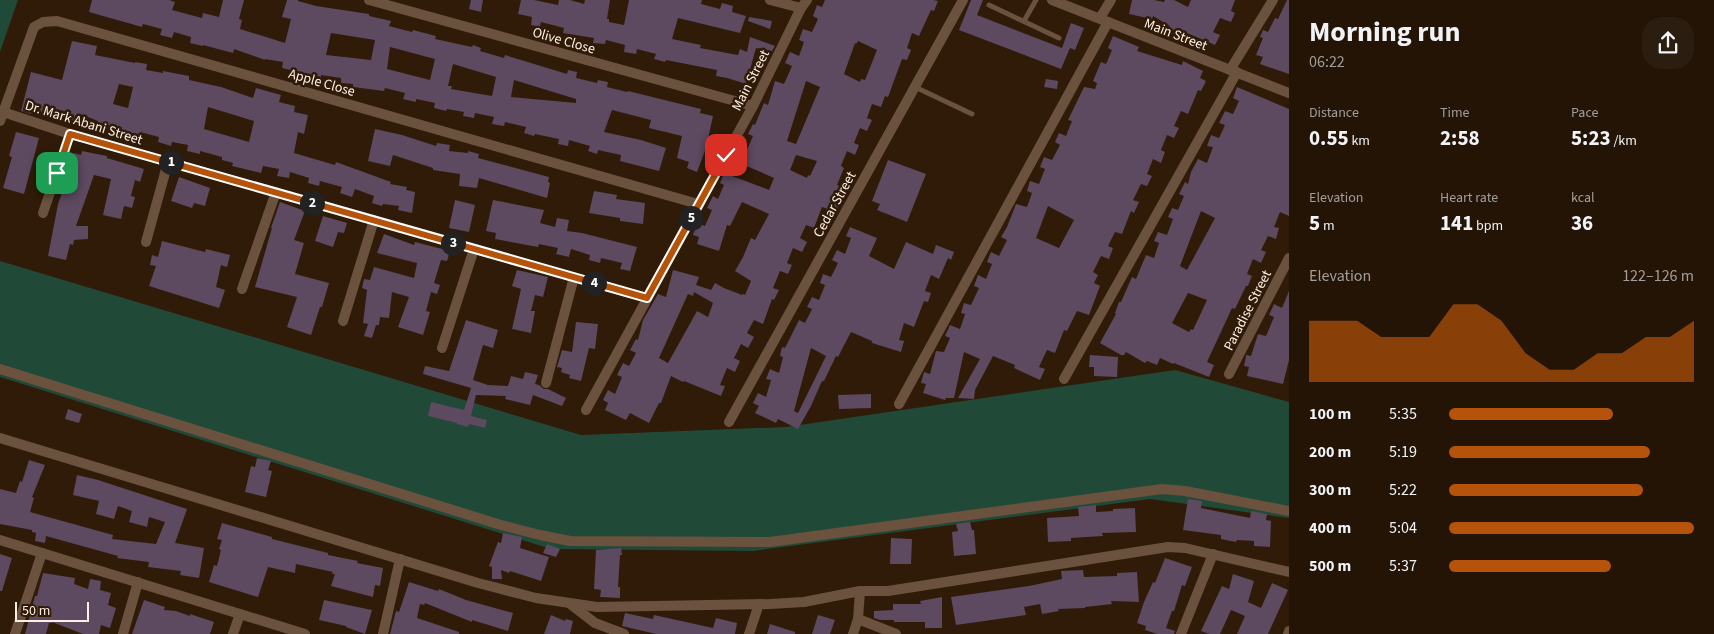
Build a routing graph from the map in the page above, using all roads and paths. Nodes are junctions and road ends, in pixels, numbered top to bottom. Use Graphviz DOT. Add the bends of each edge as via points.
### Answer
graph roads {
  1 [pos="369,0"];
  2 [pos="770,0"];
  3 [pos="963,0"];
  4 [pos="1036,0"];
  5 [pos="1052,0"];
  6 [pos="1111,0"];
  7 [pos="1273,0"];
  8 [pos="804,4"];
  9 [pos="989,5"];
  10 [pos="1104,20"];
  11 [pos="1024,21"];
  12 [pos="1059,38"];
  13 [pos="1234,71"];
  14 [pos="914,87"];
  15 [pos="1289,93"];
  16 [pos="753,106"];
  17 [pos="972,114"];
  18 [pos="2,116"];
  19 [pos="70,134"];
  20 [pos="168,162"];
  21 [pos="276,192"];
  22 [pos="698,204"];
  23 [pos="43,213"];
  24 [pos="374,220"];
  25 [pos="146,242"];
  26 [pos="474,249"];
  27 [pos="1289,258"];
  28 [pos="574,277"];
  29 [pos="242,289"];
  30 [pos="647,298"];
  31 [pos="343,321"];
  32 [pos="442,348"];
  33 [pos="0,368"];
  34 [pos="1229,374"];
  35 [pos="1064,379"];
  36 [pos="546,383"];
  37 [pos="899,404"];
  38 [pos="586,410"];
  39 [pos="729,422"];
  40 [pos="0,438"];
  41 [pos="1289,511"];
  42 [pos="0,540"];
  43 [pos="42,553"];
  44 [pos="1213,554"];
  45 [pos="400,559"];
  46 [pos="1289,572"];
  47 [pos="138,582"];
  48 [pos="860,591"];
  49 [pos="568,602"];
  50 [pos="759,604"];
  51 [pos="240,614"];
  52 [pos="858,619"];
  53 [pos="14,634"];
  54 [pos="123,634"];
  55 [pos="233,634"];
  56 [pos="305,634"];
  57 [pos="383,634"];
  58 [pos="624,634"];
  59 [pos="749,634"];
  60 [pos="853,634"];
  61 [pos="896,634"];
  62 [pos="1181,634"];
  1 -- 16 [label="street, Olive Close"];
  2 -- 8 [label="street"];
  3 -- 14 [label="street, Cedar Street"];
  4 -- 11 [label="lane"];
  5 -- 10 [label="street, Main Street"];
  6 -- 10 [label="street"];
  7 -- 13 [label="street"];
  8 -- 16 [label="street, Main Street"];
  9 -- 11 [label="lane"];
  10 -- 13 [label="street, Main Street"];
  10 -- 37 [label="street"];
  11 -- 12 [label="lane"];
  13 -- 15 [label="street, Main Street"];
  13 -- 35 [label="street"];
  14 -- 17 [label="lane"];
  14 -- 39 [label="street, Cedar Street"];
  16 -- 22 [label="street, Main Street"];
  18 -- 19 [label="street, Dr. Mark Abani Street"];
  18 -- 22 [label="street, Apple Close" via="34,27 43,22 57,21"];
  19 -- 20 [label="street, Dr. Mark Abani Street"];
  19 -- 23 [label="street"];
  20 -- 21 [label="street, Dr. Mark Abani Street"];
  20 -- 25 [label="street"];
  21 -- 24 [label="street, Dr. Mark Abani Street"];
  21 -- 29 [label="street"];
  22 -- 30 [label="street, Main Street"];
  24 -- 26 [label="street, Dr. Mark Abani Street"];
  24 -- 31 [label="street"];
  26 -- 28 [label="street, Dr. Mark Abani Street"];
  26 -- 32 [label="street"];
  27 -- 34 [label="street, Paradise Street"];
  28 -- 30 [label="street, Dr. Mark Abani Street"];
  28 -- 36 [label="street"];
  30 -- 38 [label="street, Main Street"];
  33 -- 41 [label="street" via="501,525 570,540 770,542 1162,488"];
  40 -- 45 [label="street"];
  42 -- 43 [label="street"];
  43 -- 47 [label="street"];
  43 -- 53 [label="street"];
  44 -- 46 [label="street"];
  44 -- 48 [label="street" via="1168,547 888,591"];
  44 -- 62 [label="street"];
  45 -- 49 [label="street" via="536,598"];
  45 -- 57 [label="street"];
  47 -- 51 [label="street"];
  47 -- 54 [label="street"];
  48 -- 50 [label="street" via="804,602"];
  48 -- 52 [label="street"];
  49 -- 50 [label="street" via="597,607"];
  49 -- 58 [label="street" via="595,623"];
  50 -- 59 [label="street"];
  51 -- 55 [label="street"];
  51 -- 56 [label="street"];
  52 -- 60 [label="street"];
  52 -- 61 [label="street"];
}
